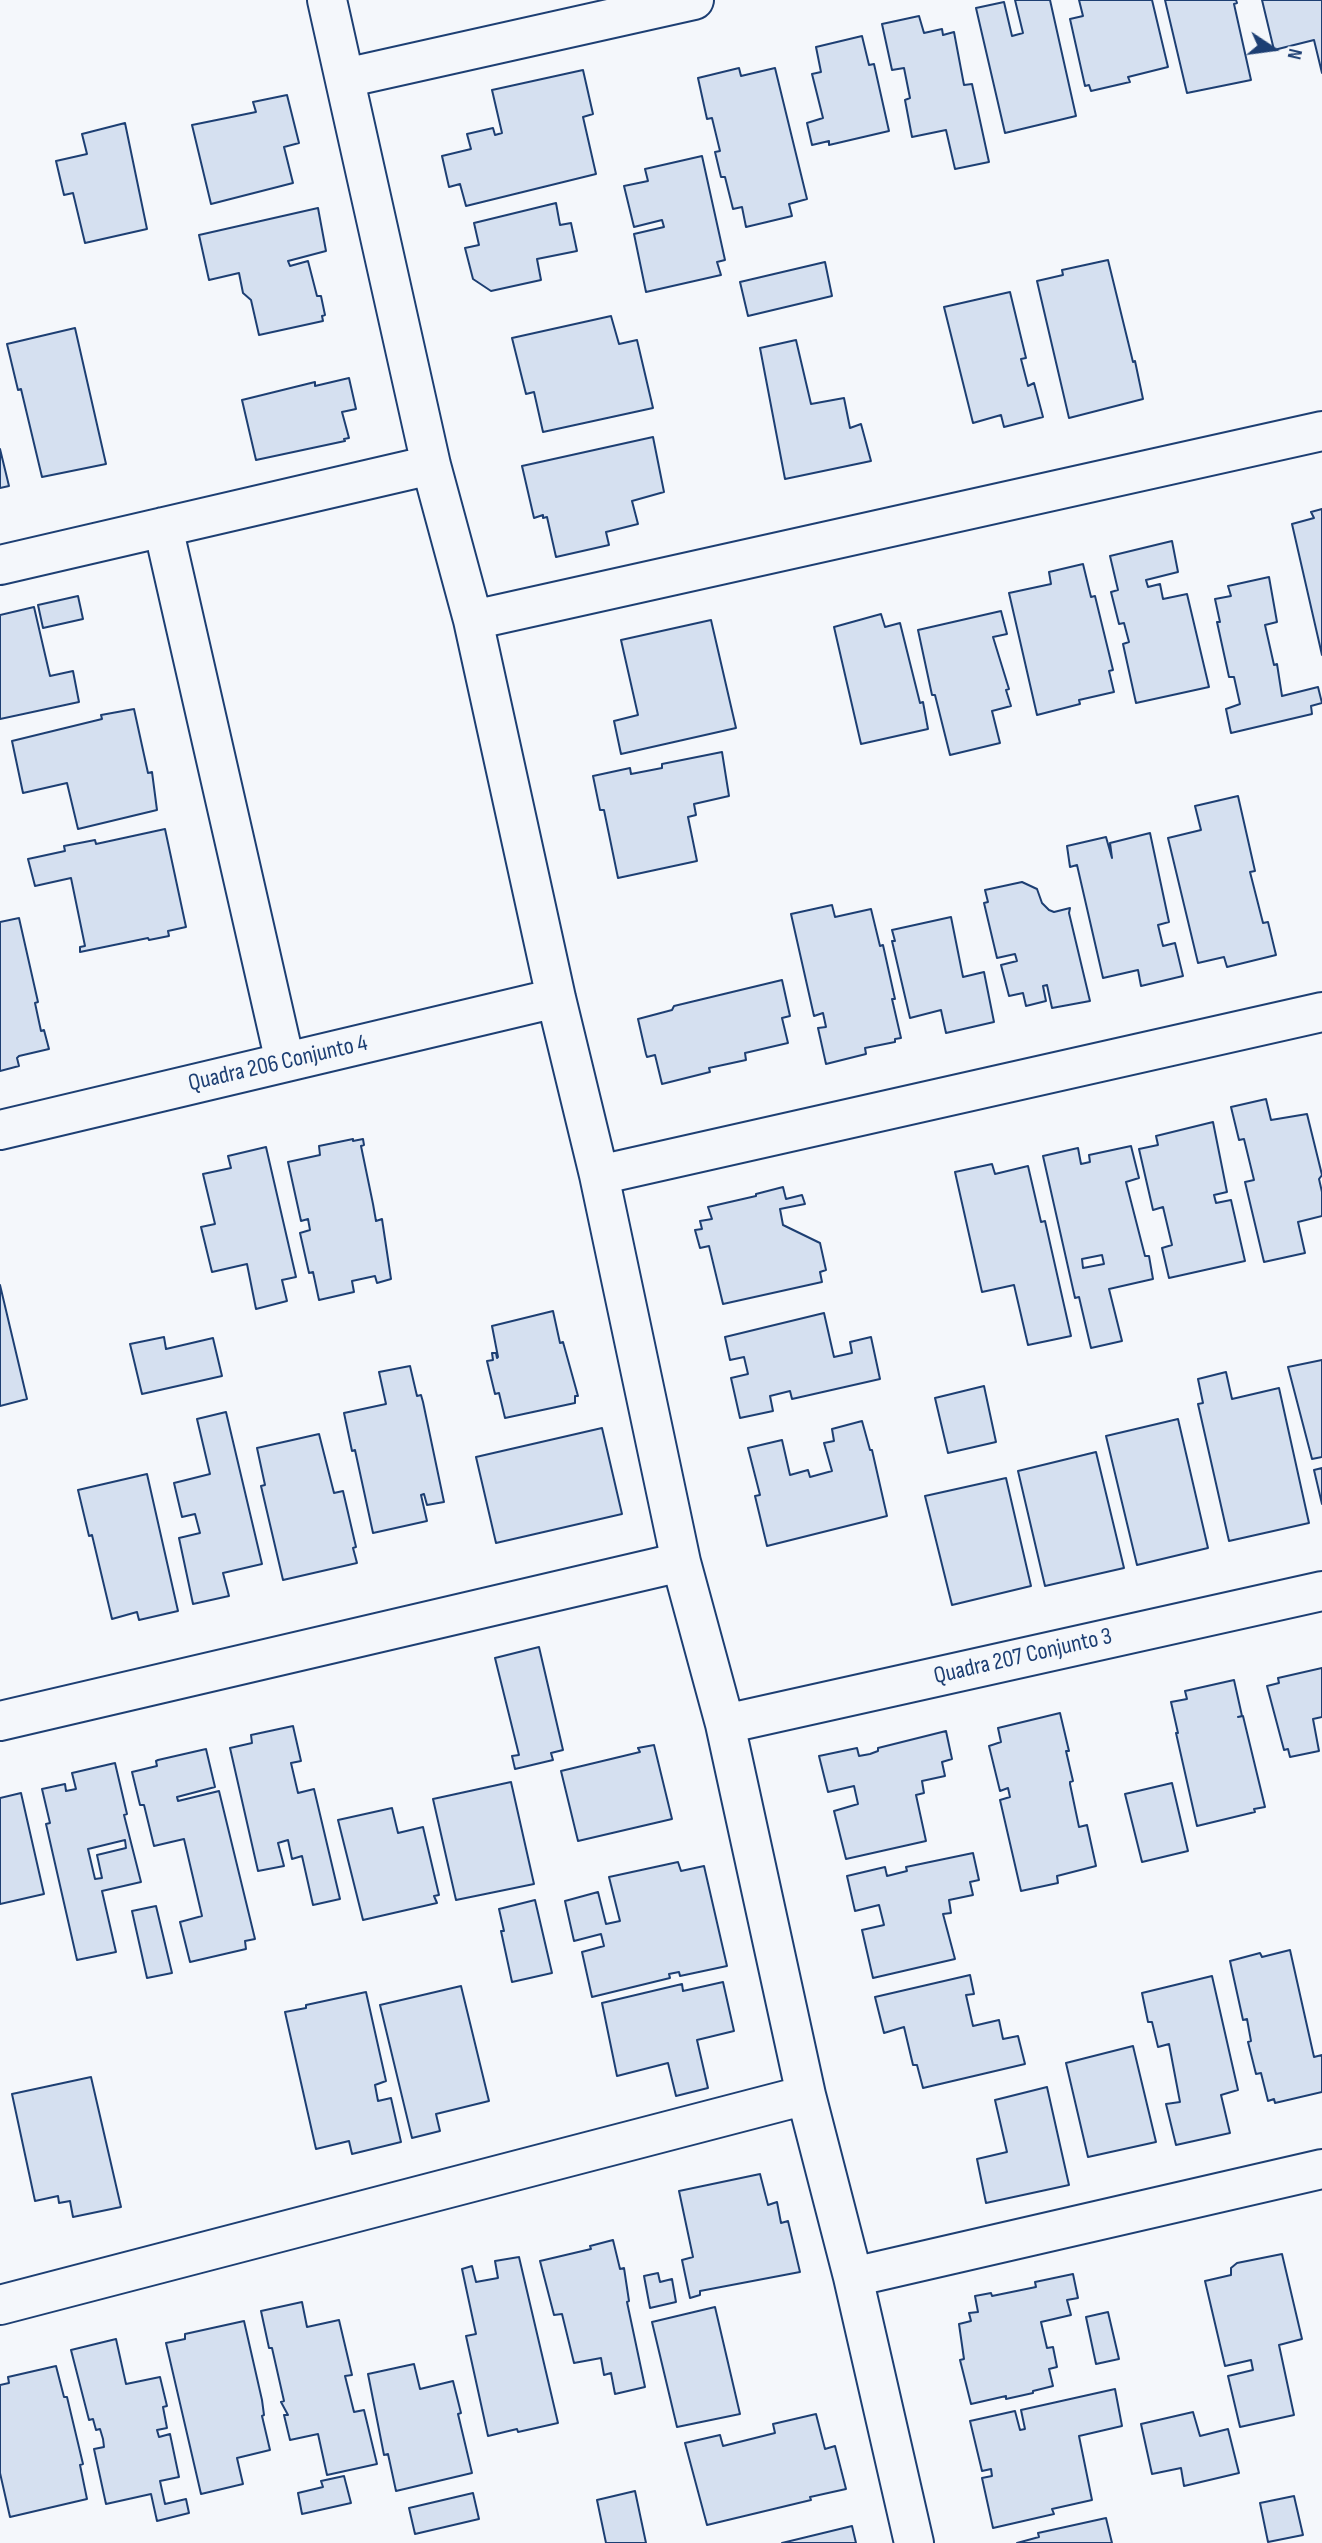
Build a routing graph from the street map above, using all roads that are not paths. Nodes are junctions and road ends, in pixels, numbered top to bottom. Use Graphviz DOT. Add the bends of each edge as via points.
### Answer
graph roads {
  1 [pos="327,0"];
  2 [pos="694,0"];
  3 [pos="345,78"];
  4 [pos="1322,431"];
  5 [pos="431,465"];
  6 [pos="163,527"];
  7 [pos="0,565"];
  8 [pos="473,620"];
  9 [pos="556,999"];
  10 [pos="1322,1012"];
  11 [pos="285,1062"];
  12 [pos="0,1130"];
  13 [pos="599,1175"];
  14 [pos="681,1562"];
  15 [pos="1322,1591"];
  16 [pos="0,1721"];
  17 [pos="725,1724"];
  18 [pos="806,2095"];
  19 [pos="1322,2169"];
  20 [pos="853,2277"];
  21 [pos="0,2305"];
  22 [pos="914,2543"];
  1 -- 3 [label="street"];
  2 -- 3 [label="street"];
  3 -- 5 [label="street"];
  4 -- 8 [label="street"];
  5 -- 6 [label="street"];
  5 -- 8 [label="street"];
  6 -- 7 [label="street"];
  6 -- 11 [label="street"];
  8 -- 9 [label="street"];
  9 -- 11 [label="street, Quadra 206 Conjunto 4"];
  9 -- 13 [label="street"];
  10 -- 13 [label="street"];
  11 -- 12 [label="street, Quadra 206 Conjunto 4"];
  13 -- 14 [label="street"];
  14 -- 16 [label="street"];
  14 -- 17 [label="street"];
  15 -- 17 [label="street, Quadra 207 Conjunto 3"];
  17 -- 18 [label="street"];
  18 -- 20 [label="street"];
  18 -- 21 [label="street"];
  19 -- 20 [label="street"];
  20 -- 22 [label="street"];
}
